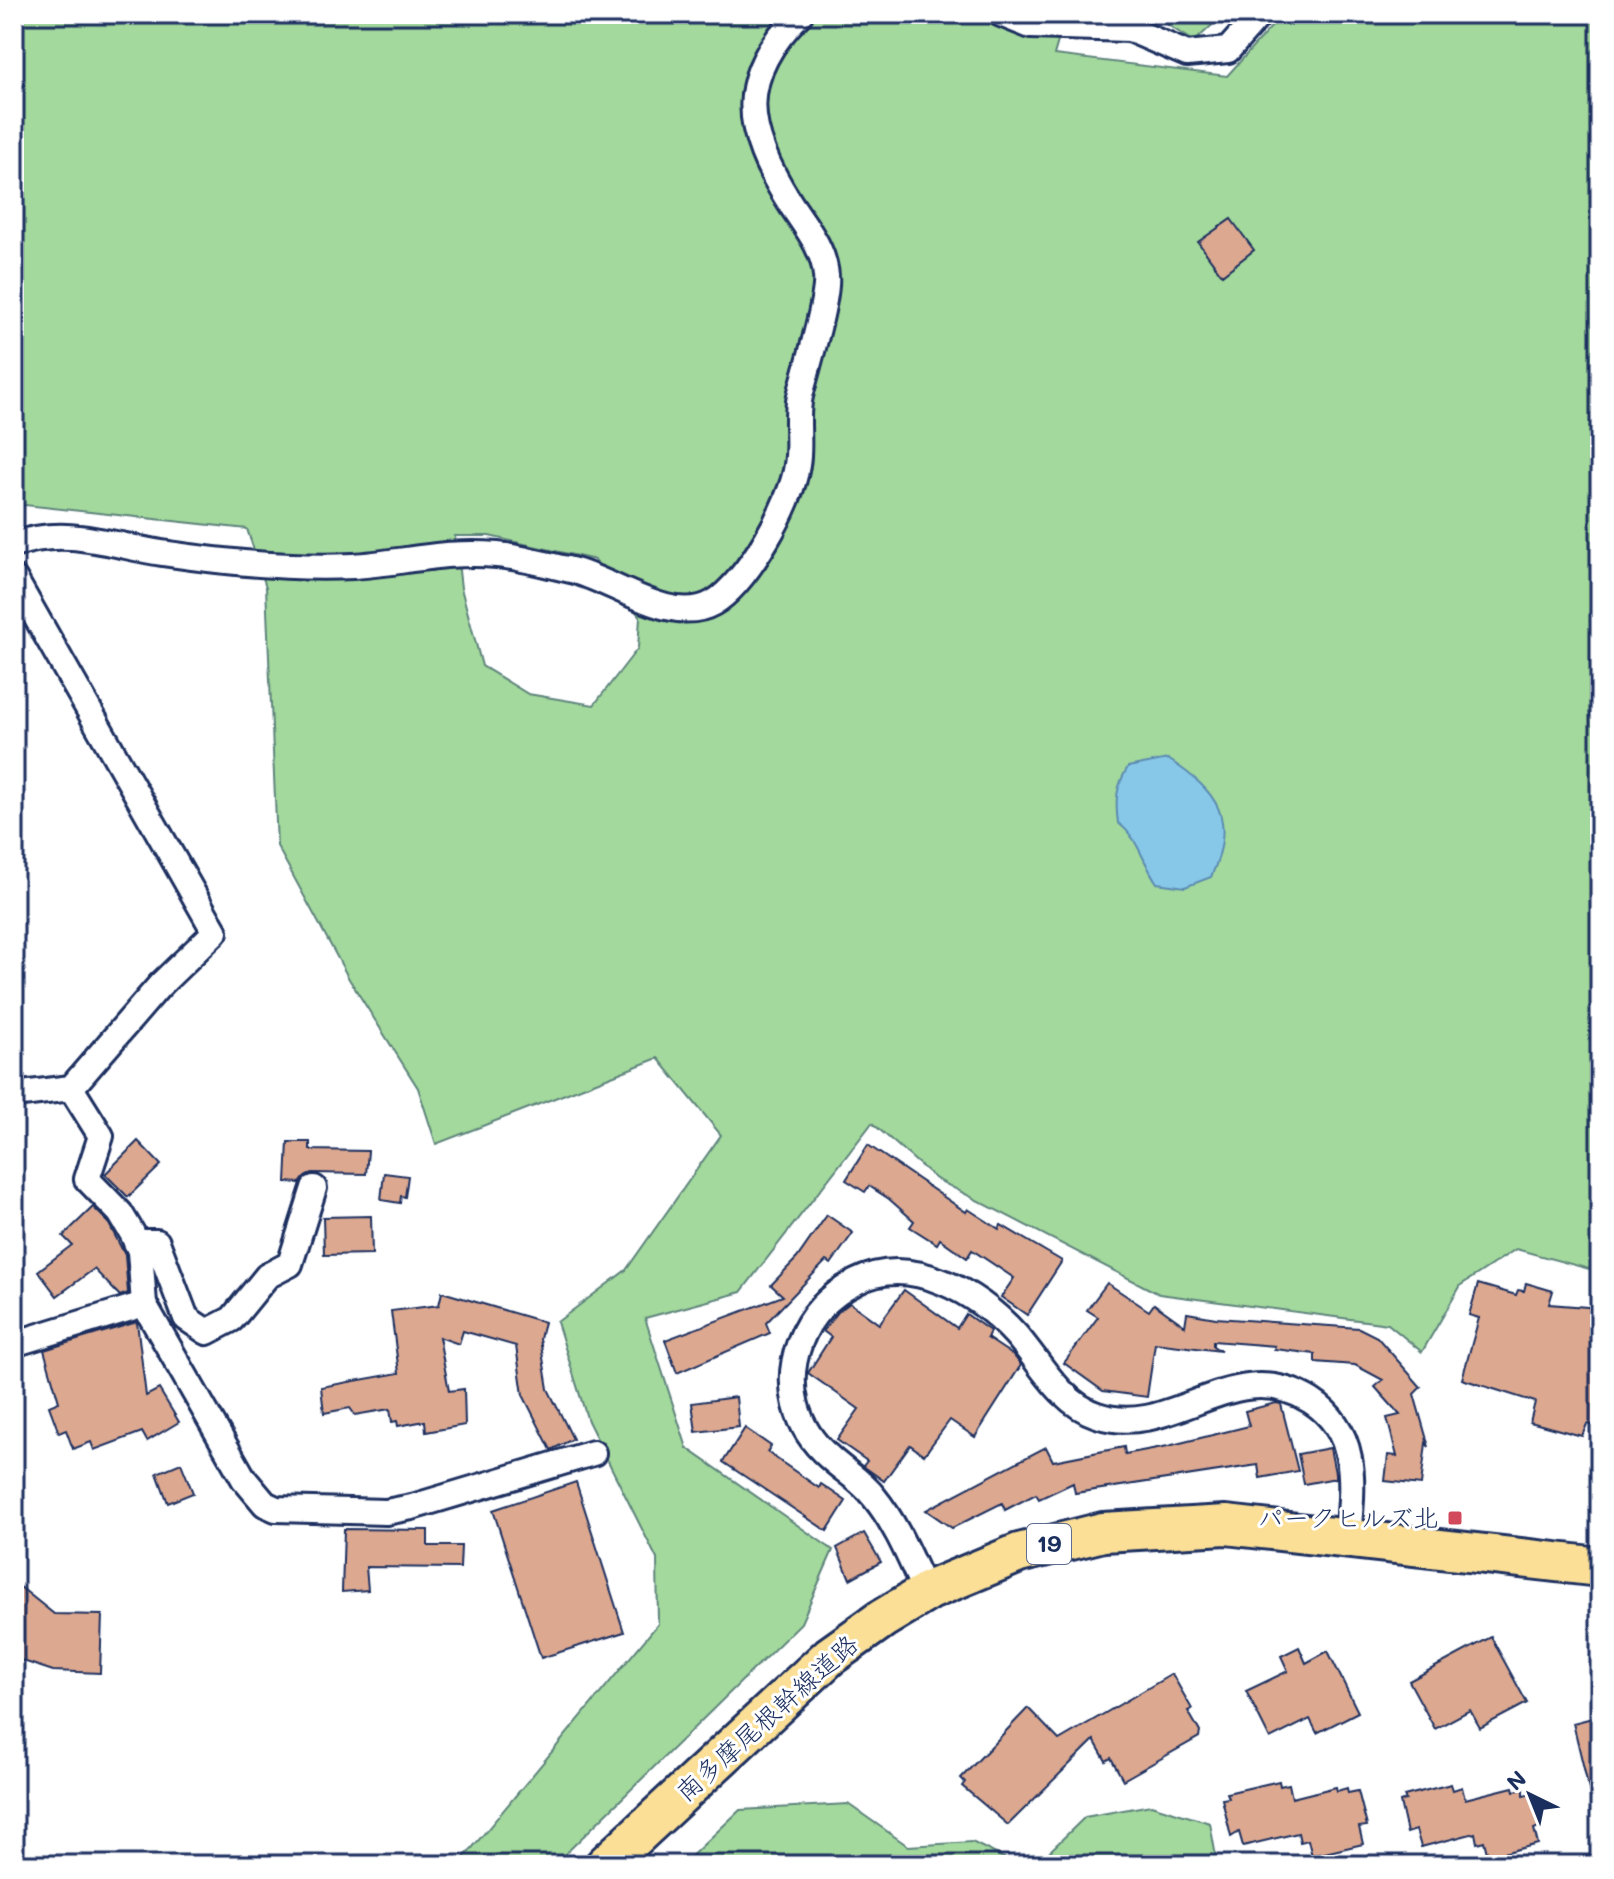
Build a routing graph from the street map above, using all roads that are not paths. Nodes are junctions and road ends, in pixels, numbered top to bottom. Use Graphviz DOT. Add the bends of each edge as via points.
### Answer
graph roads {
  1 [pos="800,14"];
  2 [pos="1001,14"];
  3 [pos="1260,14"];
  4 [pos="14,545"];
  5 [pos="14,578"];
  6 [pos="71,1088"];
  7 [pos="14,1095"];
  8 [pos="314,1188"];
  9 [pos="136,1242"];
  10 [pos="144,1304"];
  11 [pos="20,1342"];
  12 [pos="593,1453"];
  13 [pos="1348,1538"];
  14 [pos="1600,1567"];
  15 [pos="926,1593"];
  16 [pos="605,1865"];
  1 -- 4 [label="street" via="779,34 756,73 754,125 768,167 818,244 827,278 798,405 797,465 788,497 725,595 710,605 678,609 576,571 497,555 337,566 161,553 82,537 44,536"];
  2 -- 3 [label="street" via="1031,26 1129,29 1187,54 1228,50"];
  5 -- 6 [label="street" via="215,932 160,985"];
  6 -- 7 [label="street"];
  6 -- 9 [label="street" via="101,1136 87,1179 120,1213"];
  8 -- 9 [label="street" via="290,1264 267,1276 232,1319 207,1332 186,1318 157,1242"];
  9 -- 10 [label="street"];
  10 -- 11 [label="street"];
  10 -- 12 [label="street" via="244,1479 276,1509 386,1512"];
  13 -- 14 [label="main road, 南多摩尾根幹線道路 / 19"];
  13 -- 15 [label="main road, 南多摩尾根幹線道路 / 19" via="1226,1525 1103,1532 1019,1553"];
  13 -- 15 [label="street" via="1354,1474 1348,1447 1333,1422 1295,1391 1264,1384 1238,1386 1144,1418 1096,1415 1075,1403 997,1315 935,1277 901,1271 857,1281 814,1315 792,1372 794,1405 807,1434 874,1497"];
  15 -- 16 [label="main road, 南多摩尾根幹線道路 / 19" via="830,1656"];
}
